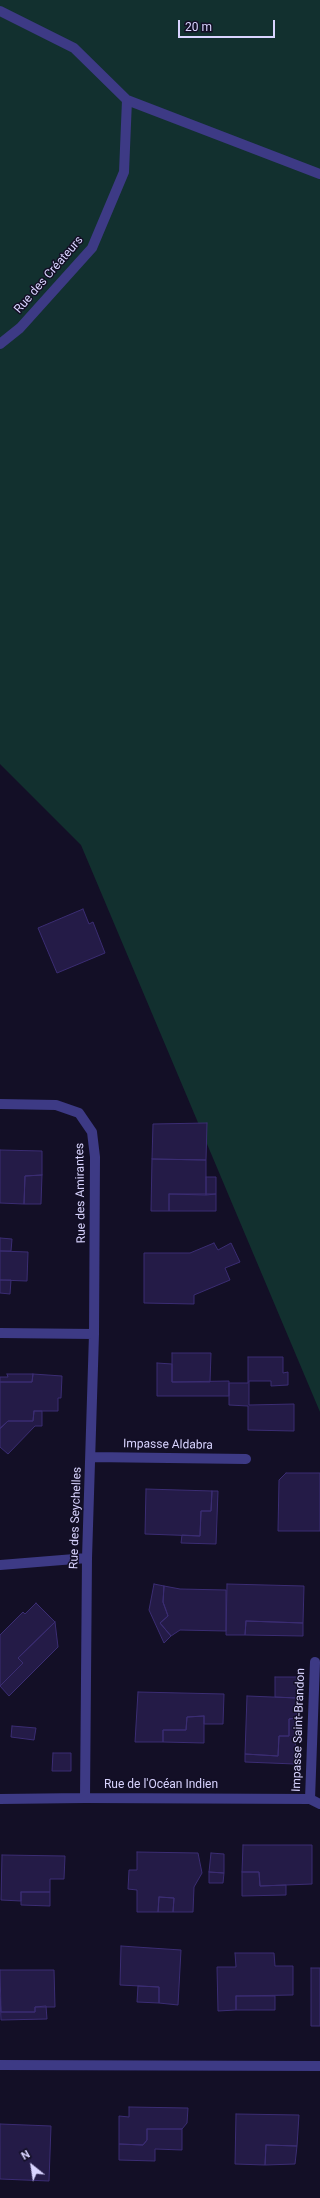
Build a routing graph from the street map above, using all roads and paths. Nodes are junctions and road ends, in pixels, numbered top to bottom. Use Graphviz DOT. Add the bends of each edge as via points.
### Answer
graph roads {
  1 [pos="0,11"];
  2 [pos="127,100"];
  3 [pos="320,174"];
  4 [pos="0,344"];
  5 [pos="0,1104"];
  6 [pos="0,1333"];
  7 [pos="94,1334"];
  8 [pos="91,1457"];
  9 [pos="246,1459"];
  10 [pos="87,1558"];
  11 [pos="0,1565"];
  12 [pos="315,1662"];
  13 [pos="85,1798"];
  14 [pos="0,1799"];
  15 [pos="310,1799"];
  16 [pos="320,1804"];
  17 [pos="0,2065"];
  18 [pos="320,2066"];
  1 -- 2 [label="street" via="74,48"];
  2 -- 3 [label="street"];
  2 -- 4 [label="street, Rue des Créateurs" via="124,172 92,248 20,328"];
  5 -- 7 [label="street, Rue des Amirantes" via="56,1105 80,1113 92,1132 95,1157"];
  6 -- 7 [label="street"];
  7 -- 8 [label="street, Rue des Seychelles"];
  8 -- 9 [label="street, Impasse Aldabra"];
  8 -- 10 [label="street, Rue des Seychelles"];
  10 -- 11 [label="street"];
  10 -- 13 [label="street, Rue des Seychelles"];
  12 -- 15 [label="street, Impasse Saint-Brandon"];
  13 -- 14 [label="street, Rue de l'Océan Indien"];
  13 -- 15 [label="street, Rue de l'Océan Indien"];
  15 -- 16 [label="street, Rue de l'Océan Indien"];
  17 -- 18 [label="street"];
}
